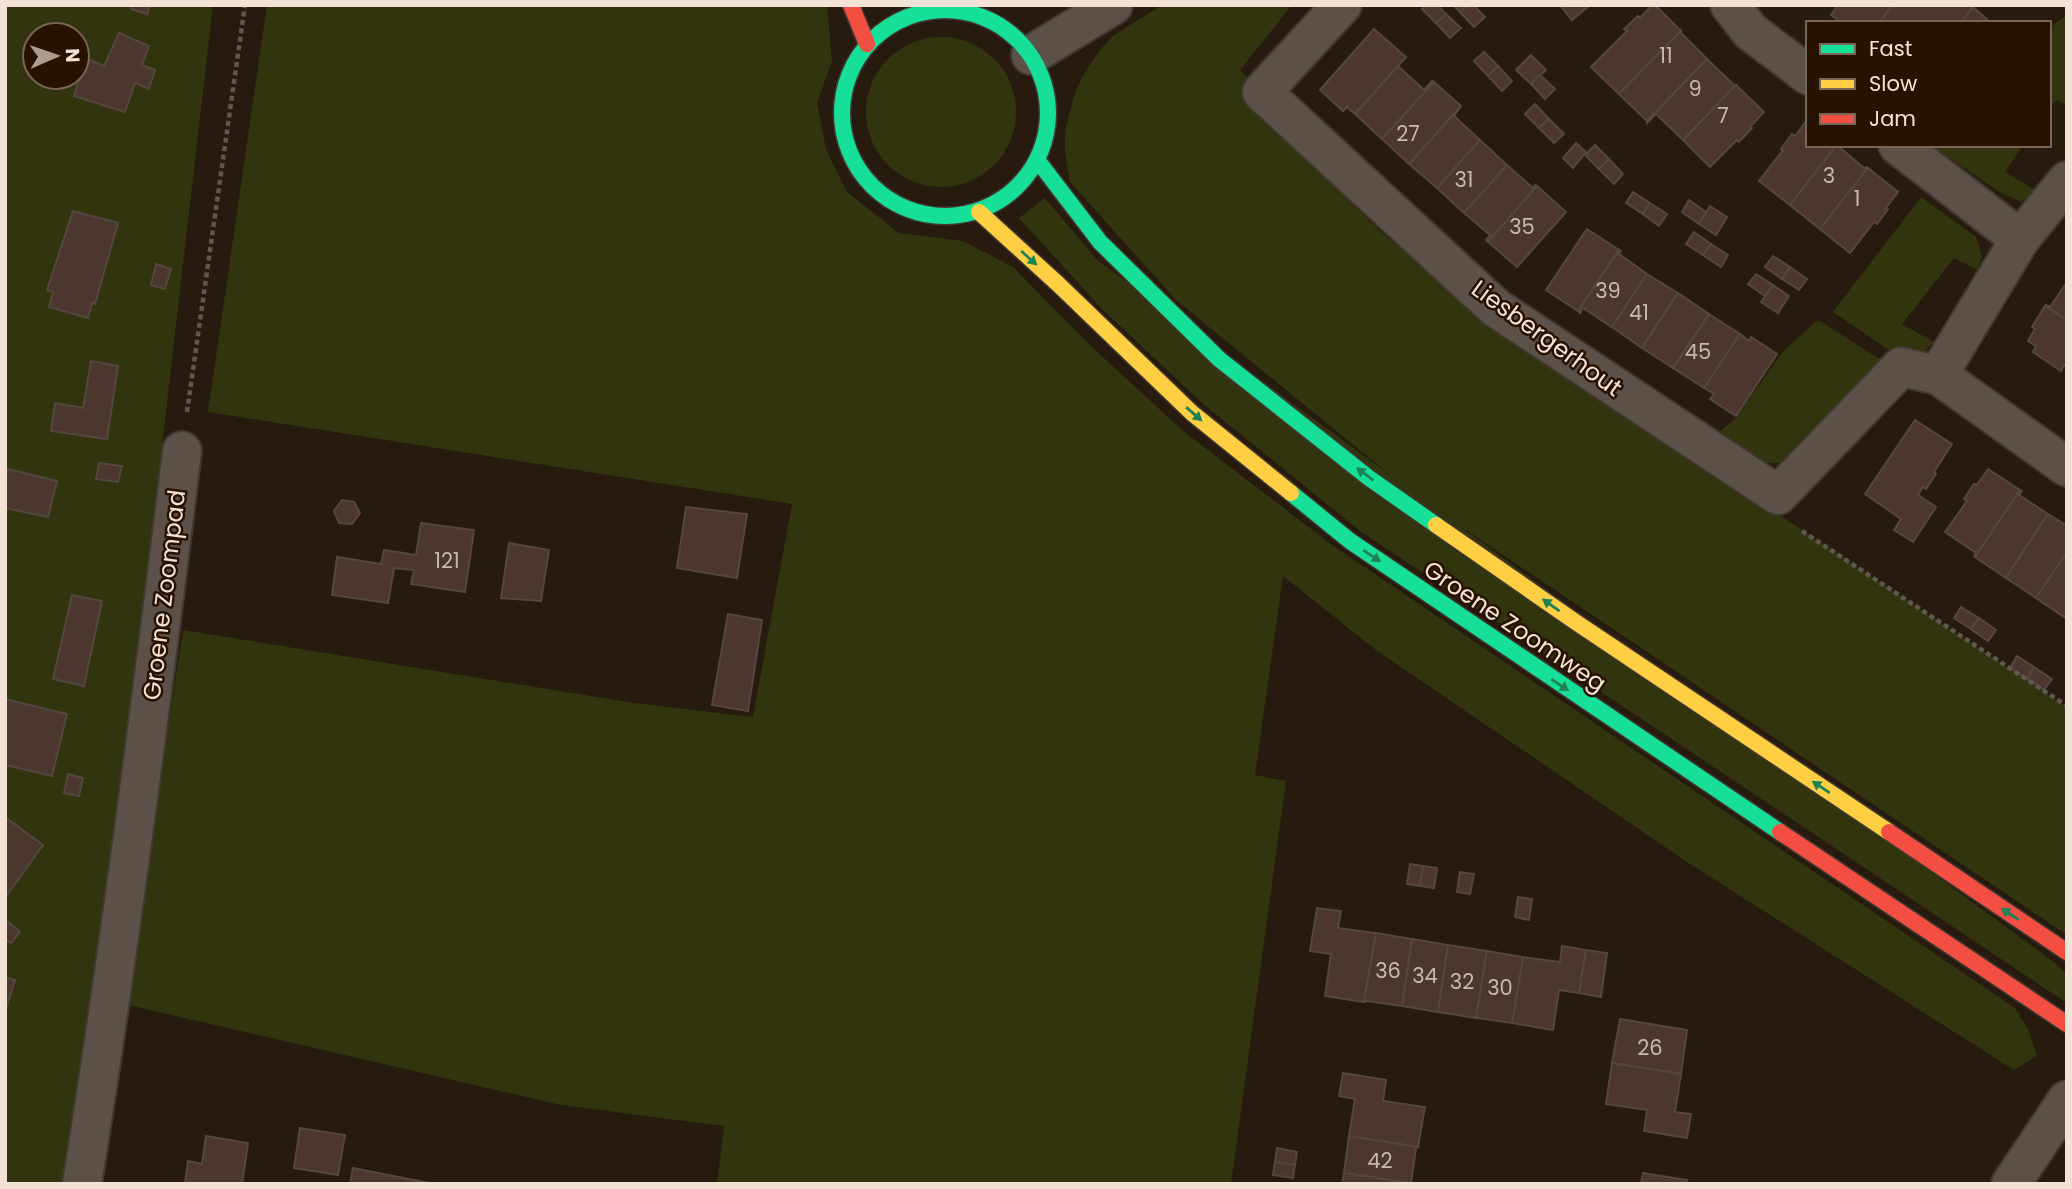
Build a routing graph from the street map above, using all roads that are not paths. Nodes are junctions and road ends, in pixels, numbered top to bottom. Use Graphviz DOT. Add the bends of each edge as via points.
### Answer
graph roads {
  1 [pos="851,5"];
  2 [pos="1114,5"];
  3 [pos="1342,5"];
  4 [pos="1730,5"];
  5 [pos="929,7"];
  6 [pos="867,44"];
  7 [pos="1031,55"];
  8 [pos="1806,73"];
  9 [pos="1901,147"];
  10 [pos="1038,161"];
  11 [pos="2067,181"];
  12 [pos="979,212"];
  13 [pos="2020,239"];
  14 [pos="1938,375"];
  15 [pos="182,451"];
  16 [pos="2067,467"];
  17 [pos="2067,952"];
  18 [pos="2067,1024"];
  19 [pos="2067,1100"];
  20 [pos="82,1184"];
  21 [pos="2011,1184"];
  1 -- 6 [label="main road"];
  2 -- 7 [label="street"];
  3 -- 14 [label="street, Liesbergerhout" via="1262,92 1496,308 1778,495 1901,367"];
  4 -- 8 [label="street" via="1750,31"];
  5 -- 6 [label="main road" via="895,21"];
  5 -- 7 [label="main road" via="969,11 1005,27"];
  6 -- 12 [label="main road" via="847,77 841,116 849,154 871,186 903,209 940,218"];
  7 -- 10 [label="main road" via="1046,89 1048,125"];
  9 -- 13 [label="street"];
  10 -- 12 [label="main road" via="1013,192"];
  17 -- 10 [label="main road, Groene Zoomweg, one-way" via="1369,478 1219,359 1100,242"];
  11 -- 13 [label="street"];
  12 -- 18 [label="main road, Groene Zoomweg, one-way" via="1192,412 1350,541"];
  13 -- 14 [label="street"];
  14 -- 16 [label="street"];
  15 -- 20 [label="street, Groene Zoompad" via="146,749"];
  19 -- 21 [label="street"];
}
